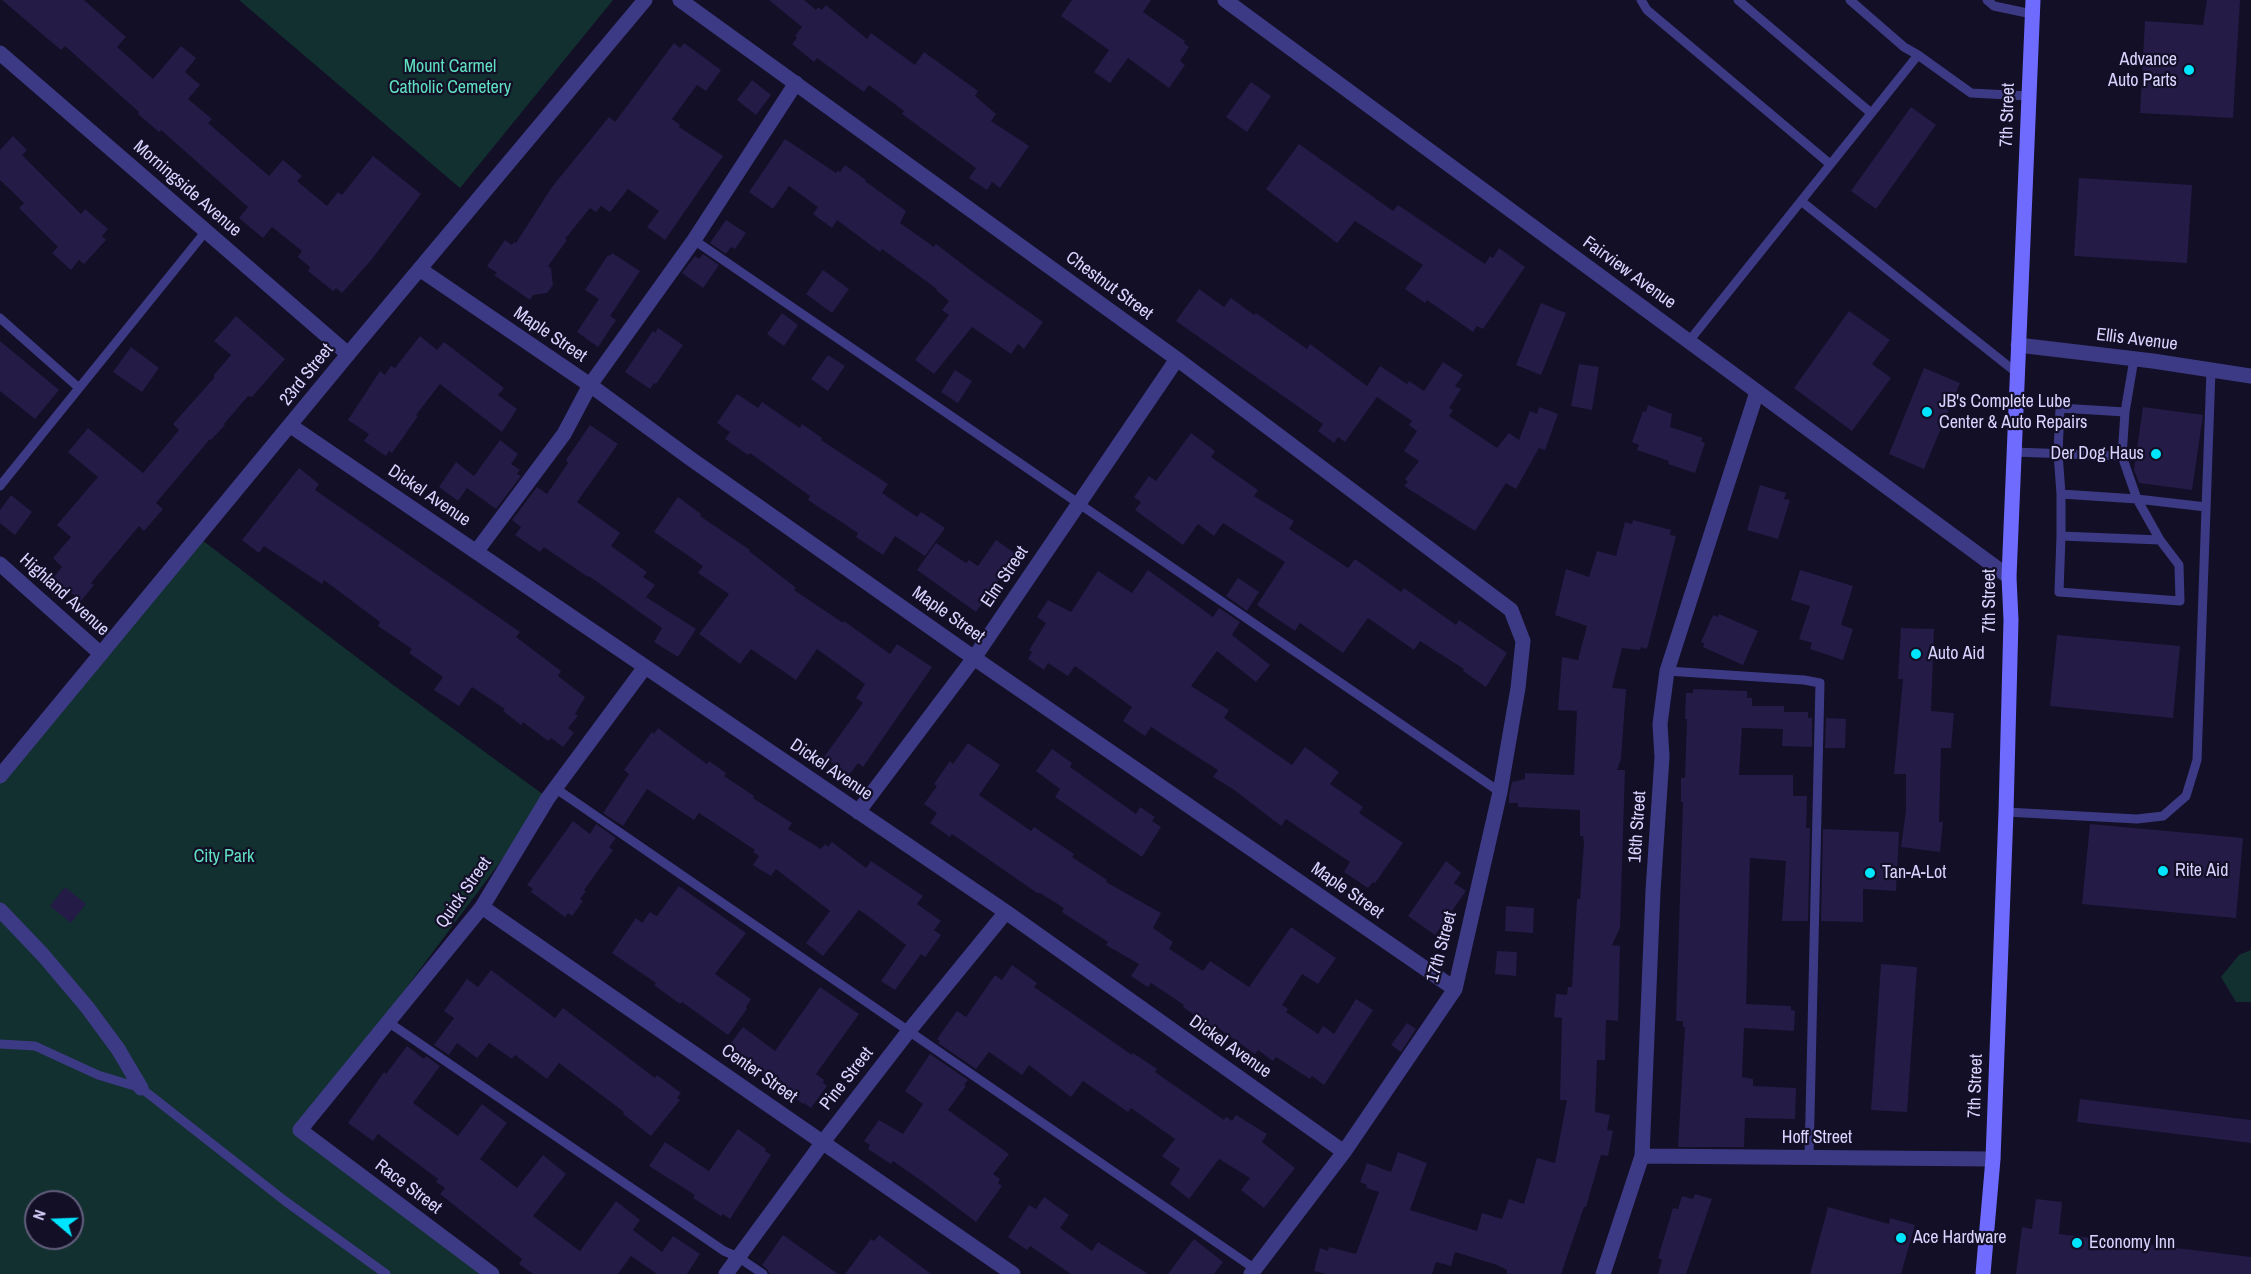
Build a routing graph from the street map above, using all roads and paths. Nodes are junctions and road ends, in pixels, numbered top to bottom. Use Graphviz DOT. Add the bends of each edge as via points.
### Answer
graph roads {
  1 [pos="645,0"];
  2 [pos="680,0"];
  3 [pos="1225,0"];
  4 [pos="1641,0"];
  5 [pos="1738,0"];
  6 [pos="1850,0"];
  7 [pos="1987,0"];
  8 [pos="2032,7"];
  9 [pos="0,53"];
  10 [pos="1918,55"];
  11 [pos="796,83"];
  12 [pos="2029,96"];
  13 [pos="1871,113"];
  14 [pos="1830,164"];
  15 [pos="1801,201"];
  16 [pos="206,231"];
  17 [pos="694,240"];
  18 [pos="421,270"];
  19 [pos="0,318"];
  20 [pos="1689,341"];
  21 [pos="2018,345"];
  22 [pos="348,354"];
  23 [pos="1177,359"];
  24 [pos="2134,359"];
  25 [pos="2211,370"];
  26 [pos="2017,373"];
  27 [pos="2251,376"];
  28 [pos="590,385"];
  29 [pos="79,388"];
  30 [pos="1757,392"];
  31 [pos="2125,412"];
  32 [pos="291,426"];
  33 [pos="2014,452"];
  34 [pos="2058,453"];
  35 [pos="2122,456"];
  36 [pos="0,486"];
  37 [pos="2061,494"];
  38 [pos="2137,499"];
  39 [pos="1079,504"];
  40 [pos="2206,507"];
  41 [pos="2061,536"];
  42 [pos="2160,540"];
  43 [pos="476,552"];
  44 [pos="0,564"];
  45 [pos="2009,577"];
  46 [pos="1511,610"];
  47 [pos="101,654"];
  48 [pos="974,658"];
  49 [pos="645,667"];
  50 [pos="1667,670"];
  51 [pos="0,776"];
  52 [pos="555,788"];
  53 [pos="1500,792"];
  54 [pos="858,812"];
  55 [pos="2006,812"];
  56 [pos="482,907"];
  57 [pos="0,910"];
  58 [pos="1006,912"];
  59 [pos="1455,989"];
  60 [pos="388,1022"];
  61 [pos="908,1032"];
  62 [pos="0,1044"];
  63 [pos="141,1088"];
  64 [pos="300,1130"];
  65 [pos="822,1142"];
  66 [pos="1344,1152"];
  67 [pos="1642,1156"];
  68 [pos="1809,1158"];
  69 [pos="1993,1159"];
  70 [pos="738,1257"];
  71 [pos="1253,1272"];
  72 [pos="386,1274"];
  73 [pos="492,1274"];
  74 [pos="726,1274"];
  75 [pos="763,1274"];
  76 [pos="1013,1274"];
  77 [pos="1603,1274"];
  78 [pos="1983,1274"];
  1 -- 18 [label="street, 23rd Street"];
  2 -- 11 [label="street, Chestnut Street"];
  3 -- 20 [label="street, Fairview Avenue"];
  4 -- 14 [label="lane" via="1647,10"];
  5 -- 13 [label="lane"];
  6 -- 10 [label="lane"];
  7 -- 8 [label="lane" via="1994,6"];
  8 -- 12 [label="main road, 7th Street"];
  9 -- 16 [label="street, Morningside Avenue"];
  10 -- 12 [label="lane" via="1971,93"];
  10 -- 13 [label="lane"];
  11 -- 17 [label="street"];
  11 -- 23 [label="street, Chestnut Street"];
  12 -- 21 [label="main road, 7th Street"];
  13 -- 14 [label="lane"];
  14 -- 15 [label="lane"];
  15 -- 20 [label="lane"];
  15 -- 26 [label="lane"];
  16 -- 22 [label="street, Morningside Avenue"];
  16 -- 29 [label="lane"];
  17 -- 28 [label="street"];
  17 -- 39 [label="lane"];
  18 -- 22 [label="street, 23rd Street"];
  18 -- 28 [label="street, Maple Street"];
  19 -- 29 [label="lane"];
  20 -- 30 [label="street, Fairview Avenue"];
  21 -- 24 [label="street, Ellis Avenue"];
  21 -- 26 [label="main road, 7th Street"];
  22 -- 32 [label="street, 23rd Street"];
  23 -- 39 [label="street, Elm Street"];
  23 -- 46 [label="street, Chestnut Street"];
  24 -- 25 [label="street, Ellis Avenue"];
  24 -- 31 [label="lane"];
  25 -- 27 [label="street, Ellis Avenue"];
  25 -- 40 [label="lane"];
  26 -- 33 [label="main road, 7th Street"];
  28 -- 43 [label="street" via="564,434"];
  28 -- 48 [label="street, Maple Street"];
  29 -- 36 [label="lane"];
  30 -- 45 [label="street, Fairview Avenue"];
  30 -- 50 [label="street, 16th Street"];
  31 -- 34 [label="lane" via="2060,408"];
  31 -- 35 [label="lane"];
  32 -- 43 [label="street, Dickel Avenue"];
  32 -- 47 [label="street, 23rd Street"];
  33 -- 34 [label="lane"];
  33 -- 45 [label="main road, 7th Street"];
  34 -- 35 [label="lane"];
  34 -- 37 [label="lane"];
  35 -- 38 [label="lane"];
  37 -- 38 [label="lane"];
  37 -- 41 [label="lane"];
  38 -- 40 [label="lane"];
  38 -- 42 [label="lane"];
  39 -- 48 [label="street, Elm Street"];
  39 -- 53 [label="lane"];
  40 -- 55 [label="lane" via="2197,760 2186,796 2163,816 2146,818"];
  41 -- 42 [label="lane"];
  41 -- 42 [label="lane" via="2059,592 2180,601 2179,565"];
  43 -- 49 [label="street, Dickel Avenue"];
  44 -- 47 [label="street, Highland Avenue"];
  45 -- 55 [label="main road, 7th Street"];
  46 -- 53 [label="street, 17th Street" via="1522,640"];
  47 -- 51 [label="street, 23rd Street"];
  48 -- 54 [label="street, Elm Street"];
  48 -- 59 [label="street, Maple Street"];
  49 -- 52 [label="street, Quick Street"];
  49 -- 54 [label="street, Dickel Avenue"];
  50 -- 67 [label="street, 16th Street" via="1660,724 1662,757"];
  50 -- 68 [label="lane" via="1820,683"];
  52 -- 56 [label="street, Quick Street"];
  52 -- 61 [label="lane"];
  53 -- 59 [label="street, 17th Street"];
  54 -- 58 [label="street, Dickel Avenue"];
  55 -- 69 [label="main road, 7th Street"];
  56 -- 60 [label="street, Quick Street"];
  56 -- 65 [label="street, Center Street"];
  57 -- 63 [label="street" via="87,1007"];
  58 -- 61 [label="street, Pine Street"];
  58 -- 66 [label="street, Dickel Avenue"];
  59 -- 66 [label="street, 17th Street"];
  60 -- 64 [label="street, Quick Street"];
  60 -- 70 [label="lane"];
  61 -- 65 [label="street, Pine Street"];
  61 -- 71 [label="lane"];
  62 -- 63 [label="lane" via="35,1046 98,1075"];
  63 -- 72 [label="lane"];
  64 -- 73 [label="street, Race Street"];
  65 -- 70 [label="street, Pine Street"];
  65 -- 76 [label="street, Center Street"];
  66 -- 71 [label="street, 17th Street"];
  67 -- 68 [label="street, Hoff Street"];
  67 -- 77 [label="street, 16th Street"];
  68 -- 69 [label="street, Hoff Street"];
  69 -- 78 [label="main road, 7th Street"];
  70 -- 74 [label="street, Pine Street"];
  70 -- 75 [label="lane"];
}
